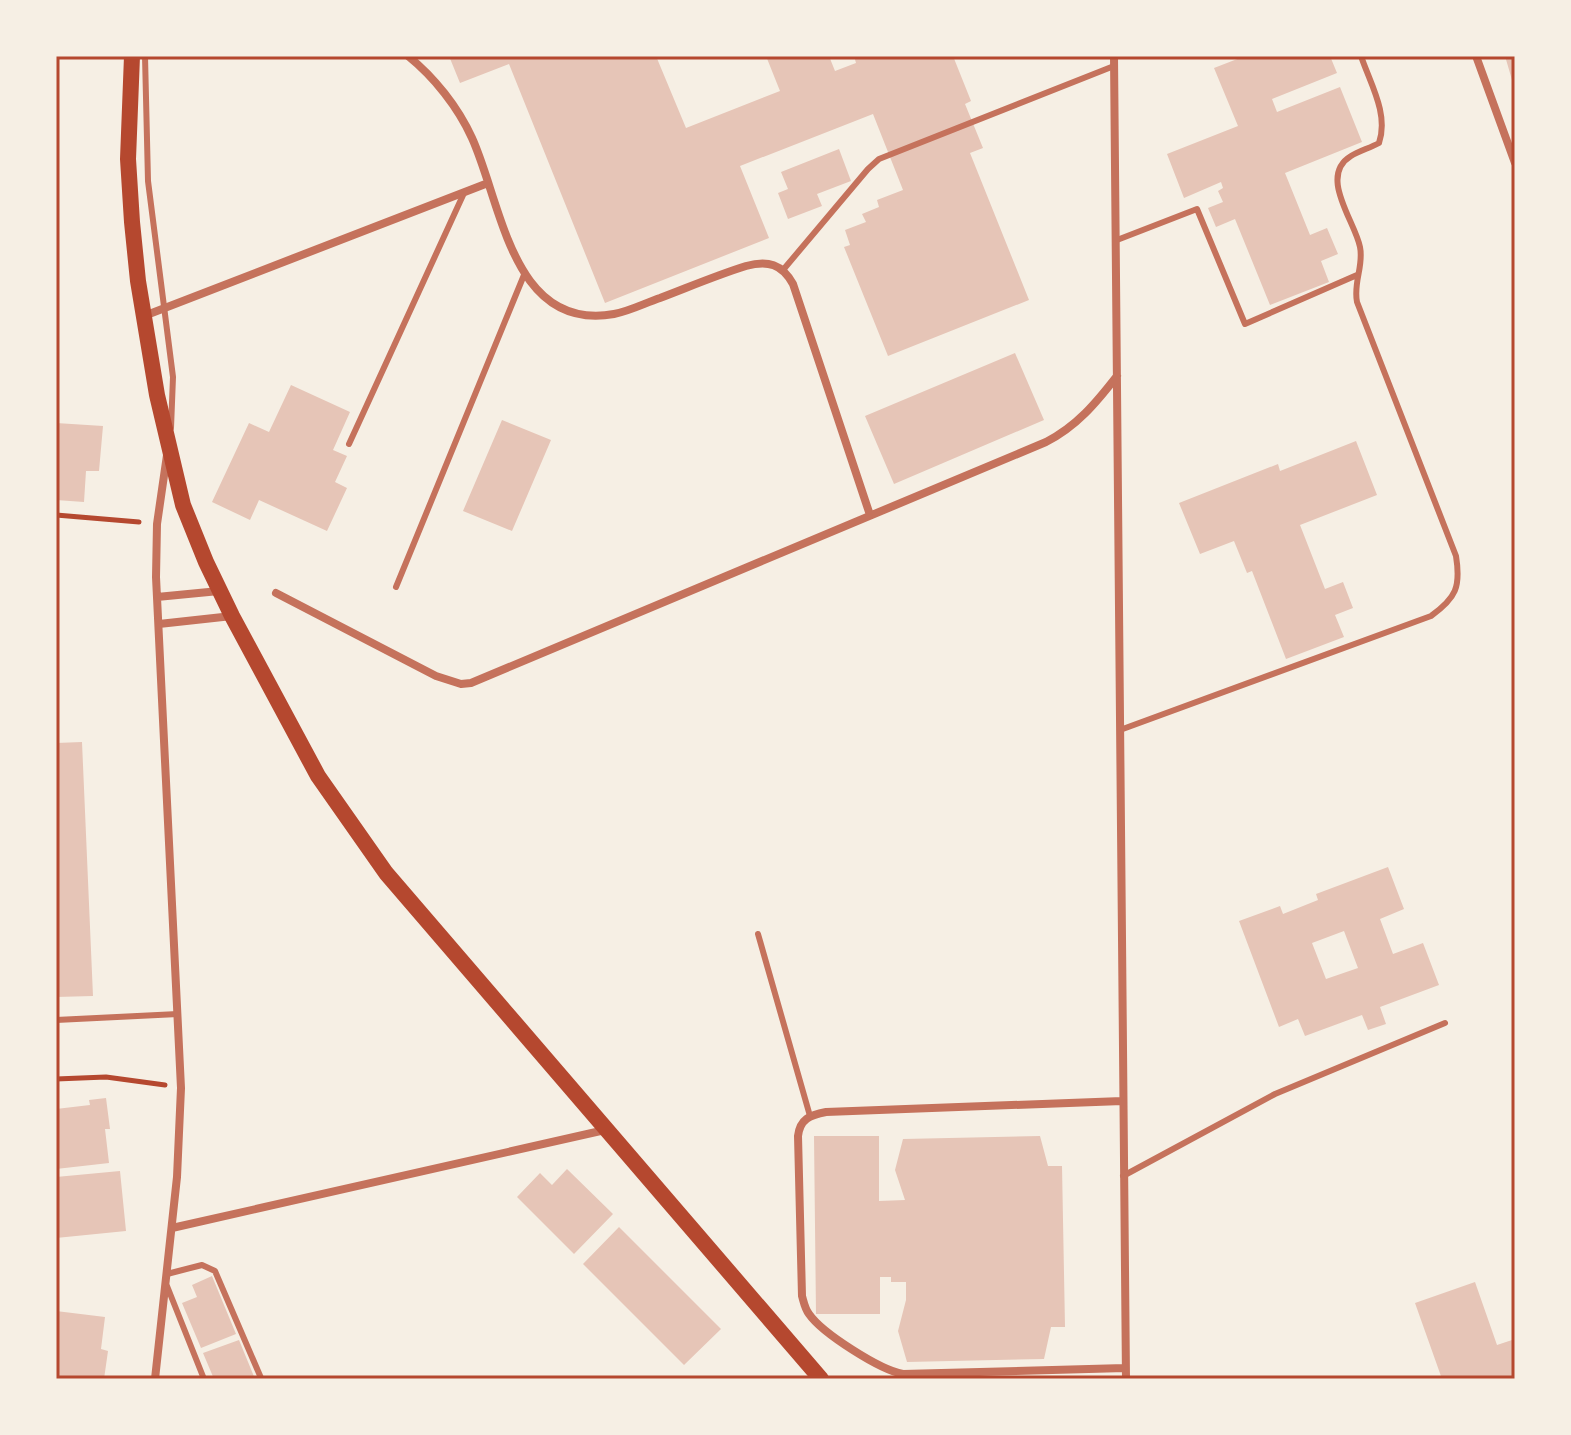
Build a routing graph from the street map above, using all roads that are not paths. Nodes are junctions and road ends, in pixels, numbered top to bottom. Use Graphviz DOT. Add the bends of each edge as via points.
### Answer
graph roads {
  1 [pos="132,56"];
  2 [pos="145,56"];
  3 [pos="408,56"];
  4 [pos="1114,56"];
  5 [pos="1361,56"];
  6 [pos="1476,56"];
  7 [pos="1114,66"];
  8 [pos="1515,163"];
  9 [pos="488,183"];
  10 [pos="464,193"];
  11 [pos="1117,240"];
  12 [pos="783,270"];
  13 [pos="524,275"];
  14 [pos="1357,275"];
  15 [pos="163,308"];
  16 [pos="144,316"];
  17 [pos="1117,376"];
  18 [pos="349,444"];
  19 [pos="168,447"];
  20 [pos="870,515"];
  21 [pos="396,587"];
  22 [pos="219,591"];
  23 [pos="276,593"];
  24 [pos="157,597"];
  25 [pos="232,616"];
  26 [pos="159,624"];
  27 [pos="1120,730"];
  28 [pos="758,934"];
  29 [pos="178,1014"];
  30 [pos="56,1020"];
  31 [pos="1445,1023"];
  32 [pos="1122,1101"];
  33 [pos="810,1116"];
  34 [pos="606,1129"];
  35 [pos="1123,1176"];
  36 [pos="172,1228"];
  37 [pos="167,1274"];
  38 [pos="166,1284"];
  39 [pos="1125,1368"];
  40 [pos="261,1378"];
  41 [pos="155,1379"];
  42 [pos="204,1379"];
  43 [pos="821,1379"];
  44 [pos="1126,1379"];
  1 -- 16 [label="main road" via="129,174"];
  2 -- 15 [label="lane" via="146,154"];
  3 -- 9 [label="street" via="462,120"];
  4 -- 7 [label="street"];
  5 -- 14 [label="lane" via="1383,131 1379,143 1348,157 1336,180 1360,244"];
  6 -- 8 [label="street"];
  7 -- 11 [label="street"];
  7 -- 12 [label="lane" via="879,159"];
  9 -- 10 [label="street"];
  9 -- 13 [label="street"];
  10 -- 15 [label="street"];
  10 -- 18 [label="lane"];
  11 -- 14 [label="lane" via="1197,209 1245,324"];
  11 -- 17 [label="street"];
  12 -- 13 [label="street" via="757,263 604,315 561,308"];
  12 -- 20 [label="street" via="793,284"];
  13 -- 21 [label="lane"];
  14 -- 27 [label="lane" via="1357,302 1456,556 1460,579 1454,593 1431,616"];
  15 -- 16 [label="street"];
  15 -- 19 [label="lane" via="173,390"];
  16 -- 19 [label="main road"];
  17 -- 20 [label="street" via="1084,416 1056,437"];
  17 -- 27 [label="street"];
  19 -- 22 [label="main road" via="183,505"];
  19 -- 24 [label="street" via="157,524"];
  20 -- 23 [label="street" via="461,684"];
  22 -- 24 [label="street"];
  22 -- 25 [label="main road"];
  24 -- 26 [label="street"];
  25 -- 26 [label="street"];
  25 -- 34 [label="main road" via="291,729 354,830 425,921"];
  26 -- 29 [label="street"];
  27 -- 32 [label="street"];
  28 -- 33 [label="lane"];
  29 -- 30 [label="lane"];
  29 -- 36 [label="street" via="180,1147"];
  31 -- 35 [label="lane" via="1275,1094"];
  32 -- 33 [label="street"];
  32 -- 35 [label="street"];
  33 -- 39 [label="street" via="798,1136 802,1296 817,1323 874,1363 903,1374"];
  34 -- 36 [label="street"];
  34 -- 43 [label="main road"];
  35 -- 39 [label="street"];
  36 -- 37 [label="street"];
  37 -- 38 [label="street"];
  37 -- 40 [label="lane" via="202,1265 215,1271"];
  38 -- 41 [label="street"];
  38 -- 42 [label="lane"];
  39 -- 44 [label="street"];
}
